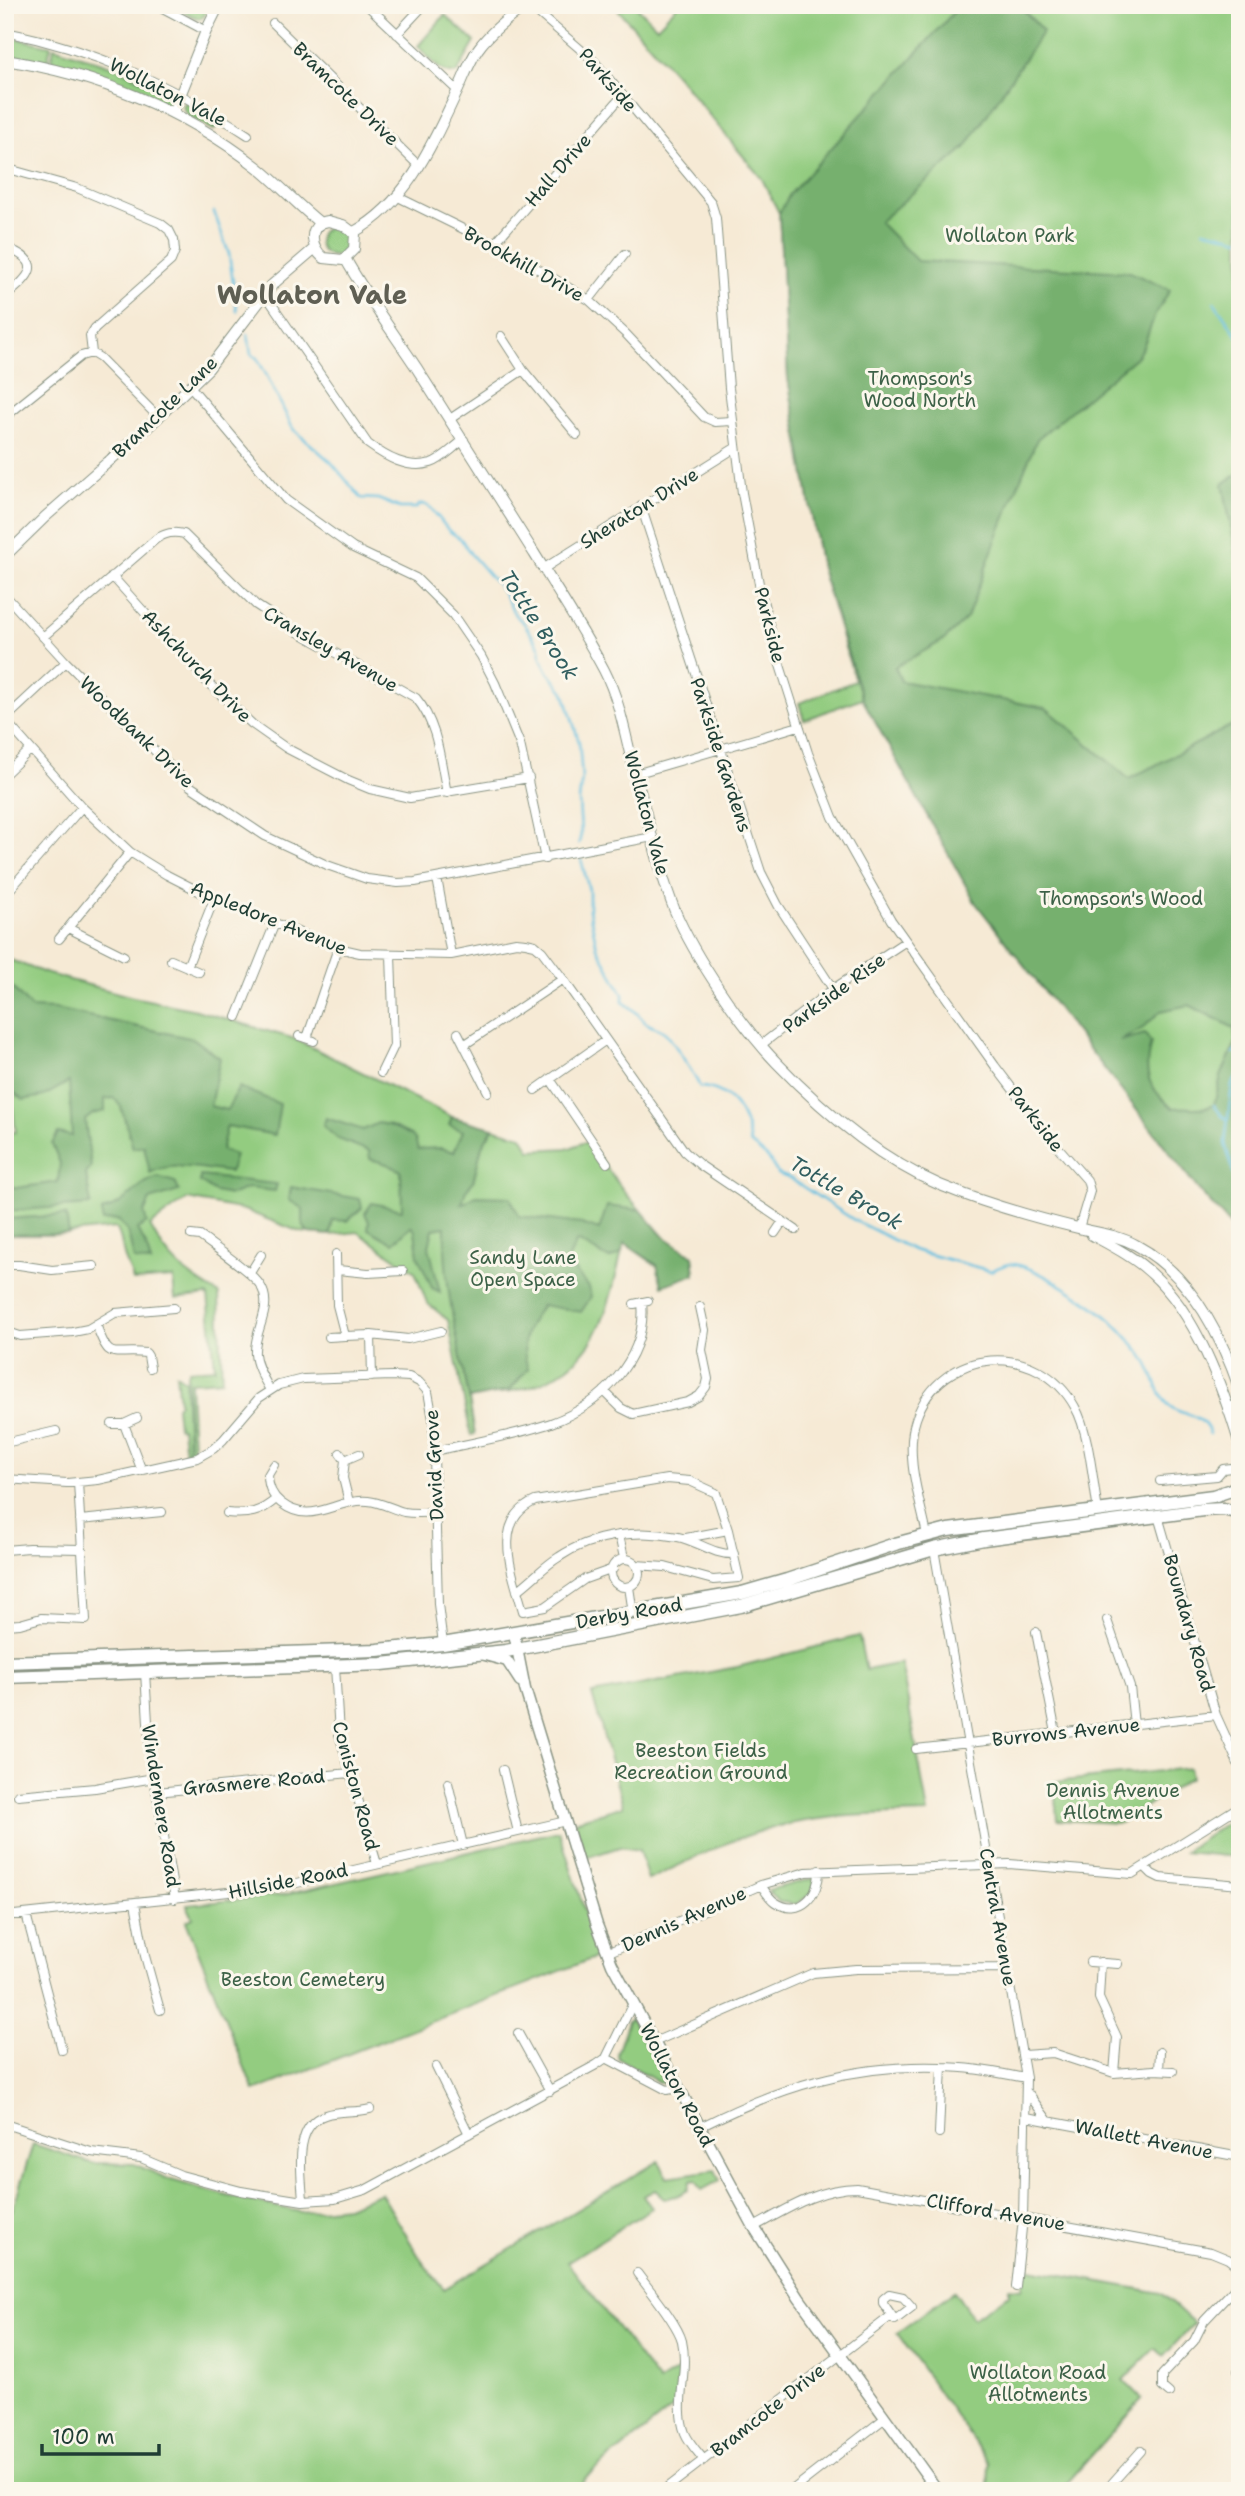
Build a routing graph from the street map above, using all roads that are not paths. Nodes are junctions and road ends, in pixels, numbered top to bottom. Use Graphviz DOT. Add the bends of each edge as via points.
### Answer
graph roads {
  1 [pos="157,5"];
  2 [pos="219,5"];
  3 [pos="367,5"];
  4 [pos="424,5"];
  5 [pos="527,5"];
  6 [pos="273,23"];
  7 [pos="206,31"];
  8 [pos="5,32"];
  9 [pos="397,34"];
  10 [pos="5,60"];
  11 [pos="458,92"];
  12 [pos="181,94"];
  13 [pos="622,96"];
  14 [pos="173,113"];
  15 [pos="248,135"];
  16 [pos="419,166"];
  17 [pos="5,167"];
  18 [pos="398,197"];
  19 [pos="320,223"];
  20 [pos="354,232"];
  21 [pos="494,244"];
  22 [pos="5,247"];
  23 [pos="314,248"];
  24 [pos="625,254"];
  25 [pos="345,258"];
  26 [pos="265,294"];
  27 [pos="5,297"];
  28 [pos="589,300"];
  29 [pos="501,336"];
  30 [pos="92,353"];
  31 [pos="523,370"];
  32 [pos="190,386"];
  33 [pos="6,416"];
  34 [pos="159,418"];
  35 [pos="450,419"];
  36 [pos="732,421"];
  37 [pos="577,435"];
  38 [pos="464,440"];
  39 [pos="735,448"];
  40 [pos="641,506"];
  41 [pos="5,556"];
  42 [pos="543,569"];
  43 [pos="112,576"];
  44 [pos="5,596"];
  45 [pos="43,637"];
  46 [pos="66,662"];
  47 [pos="5,719"];
  48 [pos="799,726"];
  49 [pos="718,748"];
  50 [pos="30,750"];
  51 [pos="5,774"];
  52 [pos="635,774"];
  53 [pos="529,778"];
  54 [pos="447,793"];
  55 [pos="82,807"];
  56 [pos="653,837"];
  57 [pos="130,852"];
  58 [pos="545,859"];
  59 [pos="437,878"];
  60 [pos="5,895"];
  61 [pos="214,899"];
  62 [pos="275,923"];
  63 [pos="68,929"];
  64 [pos="59,939"];
  65 [pos="906,941"];
  66 [pos="119,943"];
  67 [pos="338,947"];
  68 [pos="114,952"];
  69 [pos="391,954"];
  70 [pos="451,955"];
  71 [pos="124,956"];
  72 [pos="171,960"];
  73 [pos="187,967"];
  74 [pos="199,972"];
  75 [pos="563,978"];
  76 [pos="833,989"];
  77 [pos="237,1017"];
  78 [pos="458,1033"];
  79 [pos="307,1038"];
  80 [pos="606,1040"];
  81 [pos="464,1045"];
  82 [pos="761,1045"];
  83 [pos="382,1074"];
  84 [pos="550,1080"];
  85 [pos="535,1090"];
  86 [pos="488,1092"];
  87 [pos="587,1134"];
  88 [pos="579,1140"];
  89 [pos="607,1163"];
  90 [pos="783,1221"];
  91 [pos="1079,1228"];
  92 [pos="796,1230"];
  93 [pos="198,1233"];
  94 [pos="775,1233"];
  95 [pos="336,1254"];
  96 [pos="261,1255"];
  97 [pos="5,1265"];
  98 [pos="94,1266"];
  99 [pos="397,1268"];
  100 [pos="338,1270"];
  101 [pos="250,1273"];
  102 [pos="641,1303"];
  103 [pos="1198,1305"];
  104 [pos="700,1307"];
  105 [pos="174,1308"];
  106 [pos="1185,1315"];
  107 [pos="96,1324"];
  108 [pos="5,1331"];
  109 [pos="371,1335"];
  110 [pos="345,1336"];
  111 [pos="436,1336"];
  112 [pos="329,1337"];
  113 [pos="704,1362"];
  114 [pos="695,1365"];
  115 [pos="150,1368"];
  116 [pos="372,1377"];
  117 [pos="270,1390"];
  118 [pos="1240,1390"];
  119 [pos="604,1391"];
  120 [pos="1240,1404"];
  121 [pos="1228,1409"];
  122 [pos="137,1418"];
  123 [pos="112,1424"];
  124 [pos="124,1424"];
  125 [pos="55,1431"];
  126 [pos="5,1443"];
  127 [pos="1240,1445"];
  128 [pos="435,1451"];
  129 [pos="359,1454"];
  130 [pos="274,1465"];
  131 [pos="1240,1467"];
  132 [pos="142,1471"];
  133 [pos="258,1474"];
  134 [pos="268,1475"];
  135 [pos="5,1479"];
  136 [pos="1160,1481"];
  137 [pos="78,1482"];
  138 [pos="1240,1484"];
  139 [pos="276,1499"];
  140 [pos="349,1503"];
  141 [pos="239,1504"];
  142 [pos="1098,1511"];
  143 [pos="162,1512"];
  144 [pos="437,1512"];
  145 [pos="227,1513"];
  146 [pos="1240,1513"];
  147 [pos="238,1514"];
  148 [pos="1158,1516"];
  149 [pos="80,1520"];
  150 [pos="728,1530"];
  151 [pos="619,1535"];
  152 [pos="928,1535"];
  153 [pos="685,1538"];
  154 [pos="81,1549"];
  155 [pos="934,1549"];
  156 [pos="5,1550"];
  157 [pos="734,1554"];
  158 [pos="624,1558"];
  159 [pos="636,1565"];
  160 [pos="613,1569"];
  161 [pos="739,1578"];
  162 [pos="629,1587"];
  163 [pos="517,1591"];
  164 [pos="742,1592"];
  165 [pos="523,1611"];
  166 [pos="8,1613"];
  167 [pos="633,1613"];
  168 [pos="1107,1620"];
  169 [pos="7,1624"];
  170 [pos="528,1630"];
  171 [pos="1036,1632"];
  172 [pos="514,1633"];
  173 [pos="443,1644"];
  174 [pos="516,1649"];
  175 [pos="481,1654"];
  176 [pos="5,1662"];
  177 [pos="335,1666"];
  178 [pos="145,1672"];
  179 [pos="5,1676"];
  180 [pos="525,1689"];
  181 [pos="1216,1716"];
  182 [pos="1135,1724"];
  183 [pos="1056,1733"];
  184 [pos="966,1743"];
  185 [pos="916,1749"];
  186 [pos="1240,1768"];
  187 [pos="503,1770"];
  188 [pos="350,1773"];
  189 [pos="154,1778"];
  190 [pos="448,1783"];
  191 [pos="157,1791"];
  192 [pos="18,1795"];
  193 [pos="1240,1806"];
  194 [pos="566,1821"];
  195 [pos="518,1832"];
  196 [pos="463,1845"];
  197 [pos="377,1864"];
  198 [pos="989,1864"];
  199 [pos="1145,1867"];
  200 [pos="819,1870"];
  201 [pos="761,1885"];
  202 [pos="1240,1885"];
  203 [pos="175,1899"];
  204 [pos="135,1903"];
  205 [pos="26,1914"];
  206 [pos="5,1916"];
  207 [pos="607,1953"];
  208 [pos="1090,1962"];
  209 [pos="1101,1962"];
  210 [pos="1118,1964"];
  211 [pos="1007,1968"];
  212 [pos="633,2003"];
  213 [pos="160,2010"];
  214 [pos="518,2033"];
  215 [pos="69,2036"];
  216 [pos="59,2039"];
  217 [pos="654,2042"];
  218 [pos="62,2050"];
  219 [pos="1160,2052"];
  220 [pos="1023,2055"];
  221 [pos="606,2058"];
  222 [pos="436,2067"];
  223 [pos="942,2067"];
  224 [pos="1159,2070"];
  225 [pos="1173,2071"];
  226 [pos="1114,2073"];
  227 [pos="1026,2078"];
  228 [pos="679,2088"];
  229 [pos="550,2091"];
  230 [pos="1027,2092"];
  231 [pos="370,2109"];
  232 [pos="1026,2117"];
  233 [pos="1049,2122"];
  234 [pos="5,2124"];
  235 [pos="700,2127"];
  236 [pos="940,2133"];
  237 [pos="469,2134"];
  238 [pos="1240,2157"];
  239 [pos="303,2202"];
  240 [pos="1023,2218"];
  241 [pos="754,2227"];
  242 [pos="1240,2268"];
  243 [pos="638,2273"];
  244 [pos="1240,2283"];
  245 [pos="1016,2287"];
  246 [pos="891,2316"];
  247 [pos="839,2354"];
  248 [pos="1162,2387"];
  249 [pos="1169,2393"];
  250 [pos="1155,2394"];
  251 [pos="885,2418"];
  252 [pos="704,2460"];
  253 [pos="1143,2464"];
  254 [pos="931,2488"];
  255 [pos="663,2491"];
  256 [pos="791,2491"];
  257 [pos="1105,2491"];
  258 [pos="1194,2491"];
  259 [pos="1238,2491"];
  1 -- 7 [label="street"];
  2 -- 7 [label="street"];
  3 -- 9 [label="street"];
  4 -- 9 [label="street"];
  5 -- 11 [label="street" via="477,50"];
  5 -- 13 [label="street, Parkside" via="583,50"];
  6 -- 16 [label="street, Bramcote Drive"];
  7 -- 12 [label="street"];
  8 -- 12 [label="street, Wollaton Vale" via="103,58"];
  9 -- 11 [label="street"];
  10 -- 14 [label="street, Wollaton Vale" via="86,77"];
  11 -- 16 [label="street"];
  12 -- 14 [label="street"];
  12 -- 15 [label="street, Wollaton Vale"];
  13 -- 21 [label="street, Hall Drive"];
  13 -- 36 [label="street, Parkside" via="715,209"];
  14 -- 19 [label="street, Wollaton Vale" via="254,164"];
  16 -- 18 [label="street"];
  17 -- 30 [label="street" via="92,194 160,223 171,234 175,251 171,261 95,328 90,336"];
  18 -- 20 [label="street"];
  18 -- 21 [label="street, Brookhill Drive"];
  19 -- 20 [label="street, Wollaton Vale" via="332,222"];
  19 -- 23 [label="street" via="313,235"];
  20 -- 25 [label="street" via="355,246"];
  21 -- 28 [label="street, Brookhill Drive"];
  22 -- 27 [label="street" via="24,256 30,271"];
  23 -- 25 [label="street" via="329,259"];
  23 -- 26 [label="street, Bramcote Lane"];
  24 -- 28 [label="street"];
  25 -- 35 [label="street, Wollaton Vale"];
  26 -- 32 [label="street, Bramcote Lane" via="222,353"];
  26 -- 38 [label="street" via="374,449 416,465 431,463"];
  28 -- 36 [label="street, Brookhill Drive" via="704,417"];
  29 -- 31 [label="street"];
  30 -- 33 [label="street" via="81,356"];
  30 -- 34 [label="street"];
  31 -- 35 [label="street"];
  31 -- 37 [label="street"];
  32 -- 34 [label="street, Bramcote Lane"];
  32 -- 53 [label="street" via="286,500 353,548 416,578 453,615 495,682"];
  34 -- 41 [label="street, Bramcote Lane"];
  35 -- 38 [label="street, Wollaton Vale"];
  36 -- 39 [label="street, Parkside"];
  38 -- 42 [label="street, Wollaton Vale"];
  39 -- 40 [label="street, Sheraton Drive"];
  39 -- 48 [label="street, Parkside" via="760,589"];
  40 -- 42 [label="street, Sheraton Drive"];
  40 -- 49 [label="street, Parkside Gardens"];
  42 -- 52 [label="street, Wollaton Vale" via="607,676"];
  43 -- 45 [label="street, Cransley Avenue"];
  43 -- 54 [label="street, Ashchurch Drive" via="205,680 286,748 370,789 410,798"];
  43 -- 54 [label="street, Cransley Avenue" via="164,534 184,534 256,606 416,698 432,723"];
  44 -- 45 [label="street, Woodbank Drive"];
  45 -- 46 [label="street, Woodbank Drive"];
  46 -- 47 [label="street"];
  46 -- 59 [label="street, Woodbank Drive" via="190,786 265,835 367,879 398,883"];
  47 -- 50 [label="street, Appledore Avenue"];
  48 -- 49 [label="street"];
  48 -- 65 [label="street, Parkside" via="833,817"];
  49 -- 52 [label="street"];
  49 -- 76 [label="street, Parkside Gardens" via="761,872"];
  50 -- 51 [label="street"];
  50 -- 55 [label="street, Appledore Avenue"];
  52 -- 56 [label="street, Wollaton Vale"];
  53 -- 54 [label="street, Ashchurch Drive"];
  53 -- 58 [label="street"];
  55 -- 57 [label="street, Appledore Avenue"];
  55 -- 60 [label="street"];
  56 -- 58 [label="street, Woodbank Drive"];
  56 -- 82 [label="street, Wollaton Vale" via="686,934"];
  57 -- 61 [label="street, Appledore Avenue"];
  57 -- 63 [label="street"];
  58 -- 59 [label="street, Woodbank Drive"];
  59 -- 70 [label="street"];
  61 -- 62 [label="street, Appledore Avenue"];
  61 -- 73 [label="street"];
  62 -- 67 [label="street, Appledore Avenue"];
  62 -- 77 [label="street"];
  63 -- 64 [label="street"];
  63 -- 68 [label="street"];
  65 -- 76 [label="street, Parkside Rise"];
  65 -- 91 [label="street, Parkside" via="995,1066 1087,1180 1090,1191"];
  66 -- 68 [label="street"];
  67 -- 69 [label="street, Appledore Avenue"];
  67 -- 79 [label="street"];
  68 -- 71 [label="street"];
  69 -- 70 [label="street, Appledore Avenue"];
  69 -- 83 [label="street" via="394,1046"];
  70 -- 75 [label="street, Appledore Avenue" via="527,943 542,951"];
  72 -- 73 [label="street"];
  73 -- 74 [label="street"];
  75 -- 80 [label="street, Appledore Avenue"];
  75 -- 81 [label="street"];
  76 -- 82 [label="street, Parkside Rise"];
  78 -- 81 [label="street"];
  80 -- 84 [label="street"];
  80 -- 90 [label="street, Appledore Avenue" via="692,1160"];
  81 -- 86 [label="street"];
  82 -- 91 [label="street, Wollaton Vale" via="833,1114 903,1166 939,1184"];
  84 -- 85 [label="street"];
  84 -- 87 [label="street"];
  87 -- 88 [label="street"];
  87 -- 89 [label="street"];
  90 -- 92 [label="street, Appledore Avenue"];
  90 -- 94 [label="street"];
  91 -- 103 [label="street, Wollaton Vale" via="1119,1237 1152,1254"];
  91 -- 106 [label="street, Wollaton Vale" via="1151,1273"];
  93 -- 101 [label="street"];
  95 -- 100 [label="street"];
  96 -- 101 [label="street"];
  97 -- 98 [label="street" via="45,1269"];
  99 -- 100 [label="street" via="369,1273"];
  100 -- 110 [label="street" via="337,1306"];
  101 -- 117 [label="street" via="266,1298 255,1355"];
  102 -- 119 [label="street" via="643,1320 635,1352"];
  103 -- 106 [label="street"];
  103 -- 118 [label="street, Wollaton Vale"];
  104 -- 113 [label="street"];
  105 -- 107 [label="street" via="115,1313"];
  106 -- 121 [label="street, Wollaton Vale"];
  107 -- 108 [label="street" via="80,1331 20,1336"];
  107 -- 115 [label="street" via="109,1352 146,1353"];
  109 -- 110 [label="street"];
  109 -- 111 [label="street"];
  109 -- 116 [label="street"];
  110 -- 112 [label="street"];
  113 -- 114 [label="street"];
  113 -- 119 [label="street" via="706,1387 688,1402 629,1414"];
  116 -- 117 [label="street, David Grove" via="303,1379"];
  116 -- 128 [label="street, David Grove" via="402,1376 423,1386 431,1402"];
  117 -- 132 [label="street, David Grove" via="213,1449"];
  119 -- 128 [label="street" via="552,1423"];
  120 -- 121 [label="street"];
  121 -- 127 [label="street, Wollaton Vale"];
  122 -- 124 [label="street"];
  123 -- 124 [label="street"];
  124 -- 132 [label="street"];
  125 -- 126 [label="street"];
  128 -- 144 [label="street, David Grove"];
  129 -- 140 [label="street" via="343,1457"];
  130 -- 134 [label="street"];
  131 -- 136 [label="street" via="1223,1469 1217,1476"];
  132 -- 137 [label="street, David Grove"];
  133 -- 134 [label="street"];
  134 -- 139 [label="street"];
  135 -- 137 [label="street, David Grove"];
  137 -- 149 [label="street"];
  138 -- 142 [label="highway, Derby Road" via="1213,1496"];
  139 -- 140 [label="street" via="306,1514"];
  139 -- 147 [label="street" via="257,1512"];
  140 -- 144 [label="street" via="374,1502 403,1511"];
  141 -- 147 [label="street"];
  142 -- 152 [label="highway, Derby Road"];
  142 -- 152 [label="street" via="1082,1424 1071,1400 1037,1369 1011,1360 991,1360 965,1366 942,1381 916,1420 914,1465"];
  143 -- 149 [label="street"];
  144 -- 173 [label="street, David Grove"];
  145 -- 147 [label="street"];
  146 -- 148 [label="highway, Derby Road" via="1223,1509"];
  148 -- 155 [label="highway, Derby Road"];
  148 -- 181 [label="street, Boundary Road"];
  149 -- 154 [label="street"];
  150 -- 153 [label="street"];
  150 -- 157 [label="street"];
  150 -- 163 [label="street" via="716,1493 679,1479 536,1501 517,1513 507,1534"];
  151 -- 153 [label="street"];
  151 -- 158 [label="street"];
  151 -- 163 [label="street" via="559,1556"];
  152 -- 164 [label="highway, Derby Road"];
  153 -- 157 [label="street" via="716,1553"];
  154 -- 156 [label="street"];
  154 -- 169 [label="street" via="87,1624 41,1618"];
  155 -- 174 [label="highway, Derby Road" via="741,1606"];
  155 -- 184 [label="street, Central Avenue"];
  157 -- 161 [label="street"];
  158 -- 159 [label="street"];
  158 -- 160 [label="street"];
  159 -- 161 [label="street" via="665,1567 713,1580"];
  159 -- 162 [label="street" via="638,1578"];
  160 -- 162 [label="street" via="618,1584"];
  160 -- 165 [label="street" via="585,1579 545,1607"];
  161 -- 164 [label="street"];
  162 -- 167 [label="street"];
  163 -- 165 [label="street"];
  164 -- 167 [label="highway, Derby Road"];
  165 -- 170 [label="street"];
  166 -- 169 [label="street"];
  167 -- 170 [label="highway, Derby Road"];
  168 -- 182 [label="street" via="1130,1688"];
  170 -- 172 [label="highway, Derby Road"];
  171 -- 183 [label="street"];
  172 -- 173 [label="highway, Derby Road"];
  172 -- 174 [label="main road, Wollaton Road"];
  173 -- 176 [label="highway, Derby Road"];
  174 -- 175 [label="highway, Derby Road"];
  174 -- 180 [label="main road, Wollaton Road"];
  175 -- 177 [label="highway, Derby Road"];
  175 -- 180 [label="main road" via="507,1661"];
  177 -- 178 [label="highway, Derby Road"];
  177 -- 188 [label="street, Coniston Road" via="339,1734"];
  178 -- 179 [label="highway, Derby Road"];
  178 -- 189 [label="street, Windermere Road"];
  180 -- 194 [label="main road, Wollaton Road"];
  181 -- 182 [label="street, Burrows Avenue"];
  181 -- 186 [label="street, Boundary Road"];
  182 -- 183 [label="street, Burrows Avenue"];
  183 -- 184 [label="street, Burrows Avenue"];
  184 -- 185 [label="street, Burrows Avenue"];
  184 -- 198 [label="street, Central Avenue"];
  187 -- 195 [label="street" via="501,1782"];
  188 -- 191 [label="street, Grasmere Road"];
  188 -- 197 [label="street, Coniston Road"];
  189 -- 191 [label="street, Windermere Road"];
  189 -- 192 [label="street"];
  190 -- 196 [label="street"];
  191 -- 203 [label="street, Windermere Road"];
  193 -- 199 [label="street"];
  194 -- 195 [label="street, Hillside Road"];
  194 -- 207 [label="main road, Wollaton Road"];
  195 -- 196 [label="street, Hillside Road"];
  196 -- 197 [label="street, Hillside Road"];
  197 -- 203 [label="street, Hillside Road" via="272,1888"];
  198 -- 199 [label="street, Dennis Avenue" via="1124,1874"];
  198 -- 200 [label="street, Dennis Avenue"];
  198 -- 211 [label="street, Central Avenue"];
  199 -- 202 [label="street" via="1160,1878"];
  200 -- 201 [label="street, Dennis Avenue"];
  200 -- 201 [label="street, Dennis Avenue" via="816,1892 800,1905 780,1905"];
  201 -- 207 [label="street, Dennis Avenue"];
  203 -- 204 [label="street, Hillside Road"];
  204 -- 205 [label="street, Hillside Road"];
  204 -- 213 [label="street"];
  205 -- 206 [label="street, Hillside Road"];
  205 -- 216 [label="street"];
  207 -- 212 [label="main road, Wollaton Road"];
  208 -- 209 [label="street"];
  209 -- 210 [label="street"];
  209 -- 226 [label="street" via="1099,1998 1117,2037"];
  211 -- 217 [label="street" via="813,1973"];
  211 -- 220 [label="street, Central Avenue"];
  212 -- 217 [label="main road, Wollaton Road"];
  212 -- 221 [label="street"];
  214 -- 229 [label="street"];
  215 -- 216 [label="street"];
  216 -- 218 [label="street"];
  217 -- 228 [label="main road, Wollaton Road"];
  219 -- 224 [label="street"];
  220 -- 226 [label="street" via="1053,2053"];
  220 -- 227 [label="street, Central Avenue"];
  221 -- 228 [label="street" via="667,2090"];
  221 -- 229 [label="street"];
  222 -- 237 [label="street"];
  223 -- 227 [label="street"];
  223 -- 235 [label="street" via="878,2069 821,2079 758,2099"];
  223 -- 236 [label="street"];
  224 -- 225 [label="street"];
  224 -- 226 [label="street"];
  227 -- 230 [label="street, Central Avenue"];
  228 -- 235 [label="main road, Wollaton Road"];
  229 -- 237 [label="street"];
  230 -- 232 [label="street, Central Avenue"];
  230 -- 233 [label="street, Wallett Avenue"];
  231 -- 239 [label="street" via="357,2117 324,2115 308,2129 301,2152"];
  232 -- 233 [label="street, Wallett Avenue"];
  232 -- 240 [label="street, Central Avenue"];
  233 -- 238 [label="street, Wallett Avenue"];
  234 -- 239 [label="street" via="91,2152 141,2158 207,2183"];
  235 -- 241 [label="main road, Wollaton Road"];
  237 -- 239 [label="street" via="365,2190"];
  240 -- 241 [label="street, Clifford Avenue" via="849,2188 817,2195"];
  240 -- 242 [label="street, Clifford Avenue" via="1216,2253"];
  240 -- 245 [label="street, Central Avenue"];
  241 -- 247 [label="main road, Wollaton Road"];
  243 -- 252 [label="street" via="681,2337 685,2375 681,2418 688,2439"];
  244 -- 248 [label="street" via="1162,2375"];
  246 -- 247 [label="street, Bramcote Drive"];
  247 -- 251 [label="main road, Wollaton Road"];
  247 -- 252 [label="street, Bramcote Drive"];
  248 -- 249 [label="street"];
  248 -- 250 [label="street"];
  251 -- 254 [label="main road, Wollaton Road"];
  251 -- 256 [label="street"];
  252 -- 255 [label="street, Bramcote Drive"];
  253 -- 257 [label="street" via="1138,2454"];
  258 -- 259 [label="street" via="1222,2486"];
}
